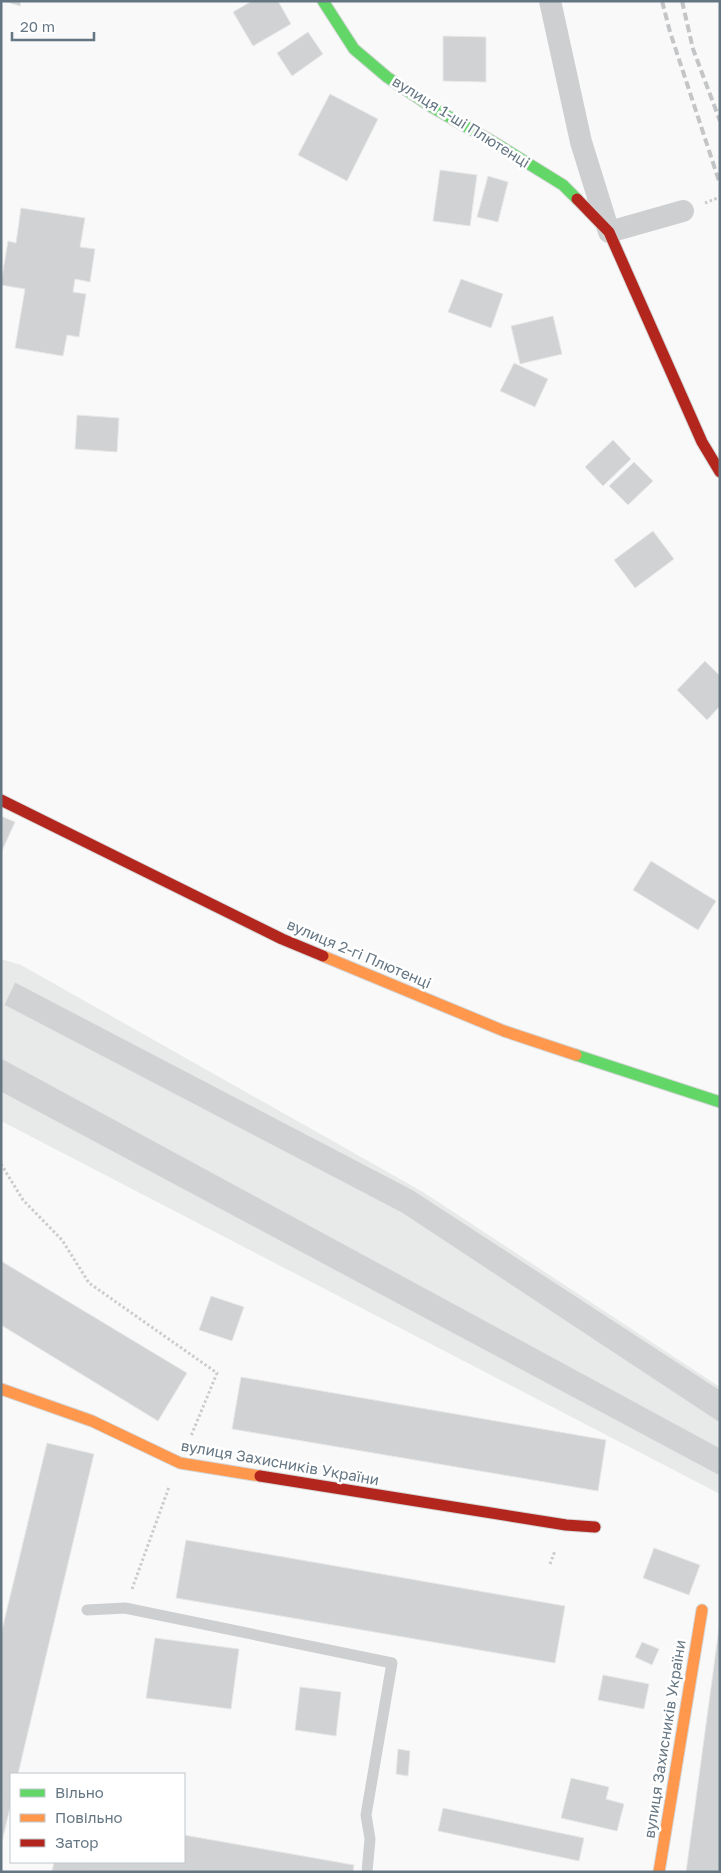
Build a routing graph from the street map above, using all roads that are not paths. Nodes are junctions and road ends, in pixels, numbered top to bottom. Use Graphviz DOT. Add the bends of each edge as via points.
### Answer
graph roads {
  1 [pos="323,1"];
  2 [pos="550,1"];
  3 [pos="683,211"];
  4 [pos="610,232"];
  5 [pos="720,472"];
  6 [pos="1,800"];
  7 [pos="720,1102"];
  8 [pos="1,1389"];
  9 [pos="595,1527"];
  10 [pos="87,1610"];
  11 [pos="702,1610"];
  12 [pos="366,1872"];
  13 [pos="659,1872"];
  1 -- 4 [label="street, вулиця 1-ші Плютенці" via="354,48 387,76 430,106 563,185"];
  2 -- 4 [label="street, вулиця 1-ші Плютенці" via="581,142"];
  3 -- 4 [label="street"];
  4 -- 5 [label="street, вулиця 1-ші Плютенці" via="702,442"];
  6 -- 7 [label="street, вулиця 2-гі Плютенці" via="291,943 504,1031"];
  8 -- 9 [label="street, вулиця Захисників України" via="92,1421 180,1463"];
  10 -- 12 [label="lane" via="125,1608 392,1663 366,1815 370,1839"];
  11 -- 13 [label="street, вулиця Захисників України"];
}
